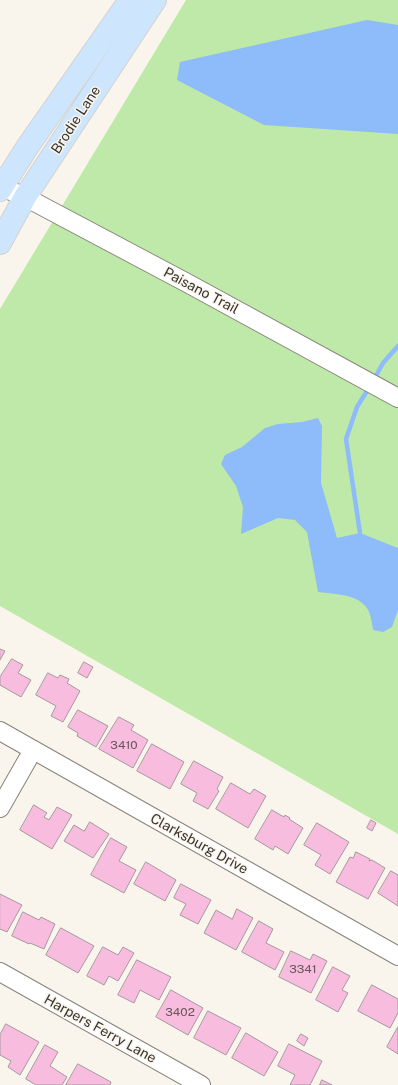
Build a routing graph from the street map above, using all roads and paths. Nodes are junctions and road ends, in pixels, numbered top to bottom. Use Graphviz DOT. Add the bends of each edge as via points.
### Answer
graph roads {
  1 [pos="130,0"];
  2 [pos="154,0"];
  3 [pos="1,189"];
  4 [pos="25,197"];
  5 [pos="0,243"];
  6 [pos="398,398"];
  7 [pos="0,731"];
  8 [pos="33,750"];
  9 [pos="0,808"];
  10 [pos="398,956"];
  11 [pos="0,972"];
  12 [pos="201,1085"];
  1 -- 3 [label="main road, Brodie Lane"];
  2 -- 4 [label="main road, Brodie Lane"];
  3 -- 4 [label="street, Paisano Trail"];
  4 -- 5 [label="main road, Brodie Lane"];
  4 -- 6 [label="street, Paisano Trail"];
  7 -- 8 [label="street, Clarksburg Drive"];
  8 -- 9 [label="street"];
  8 -- 10 [label="street, Clarksburg Drive"];
  11 -- 12 [label="street, Harpers Ferry Lane"];
}
